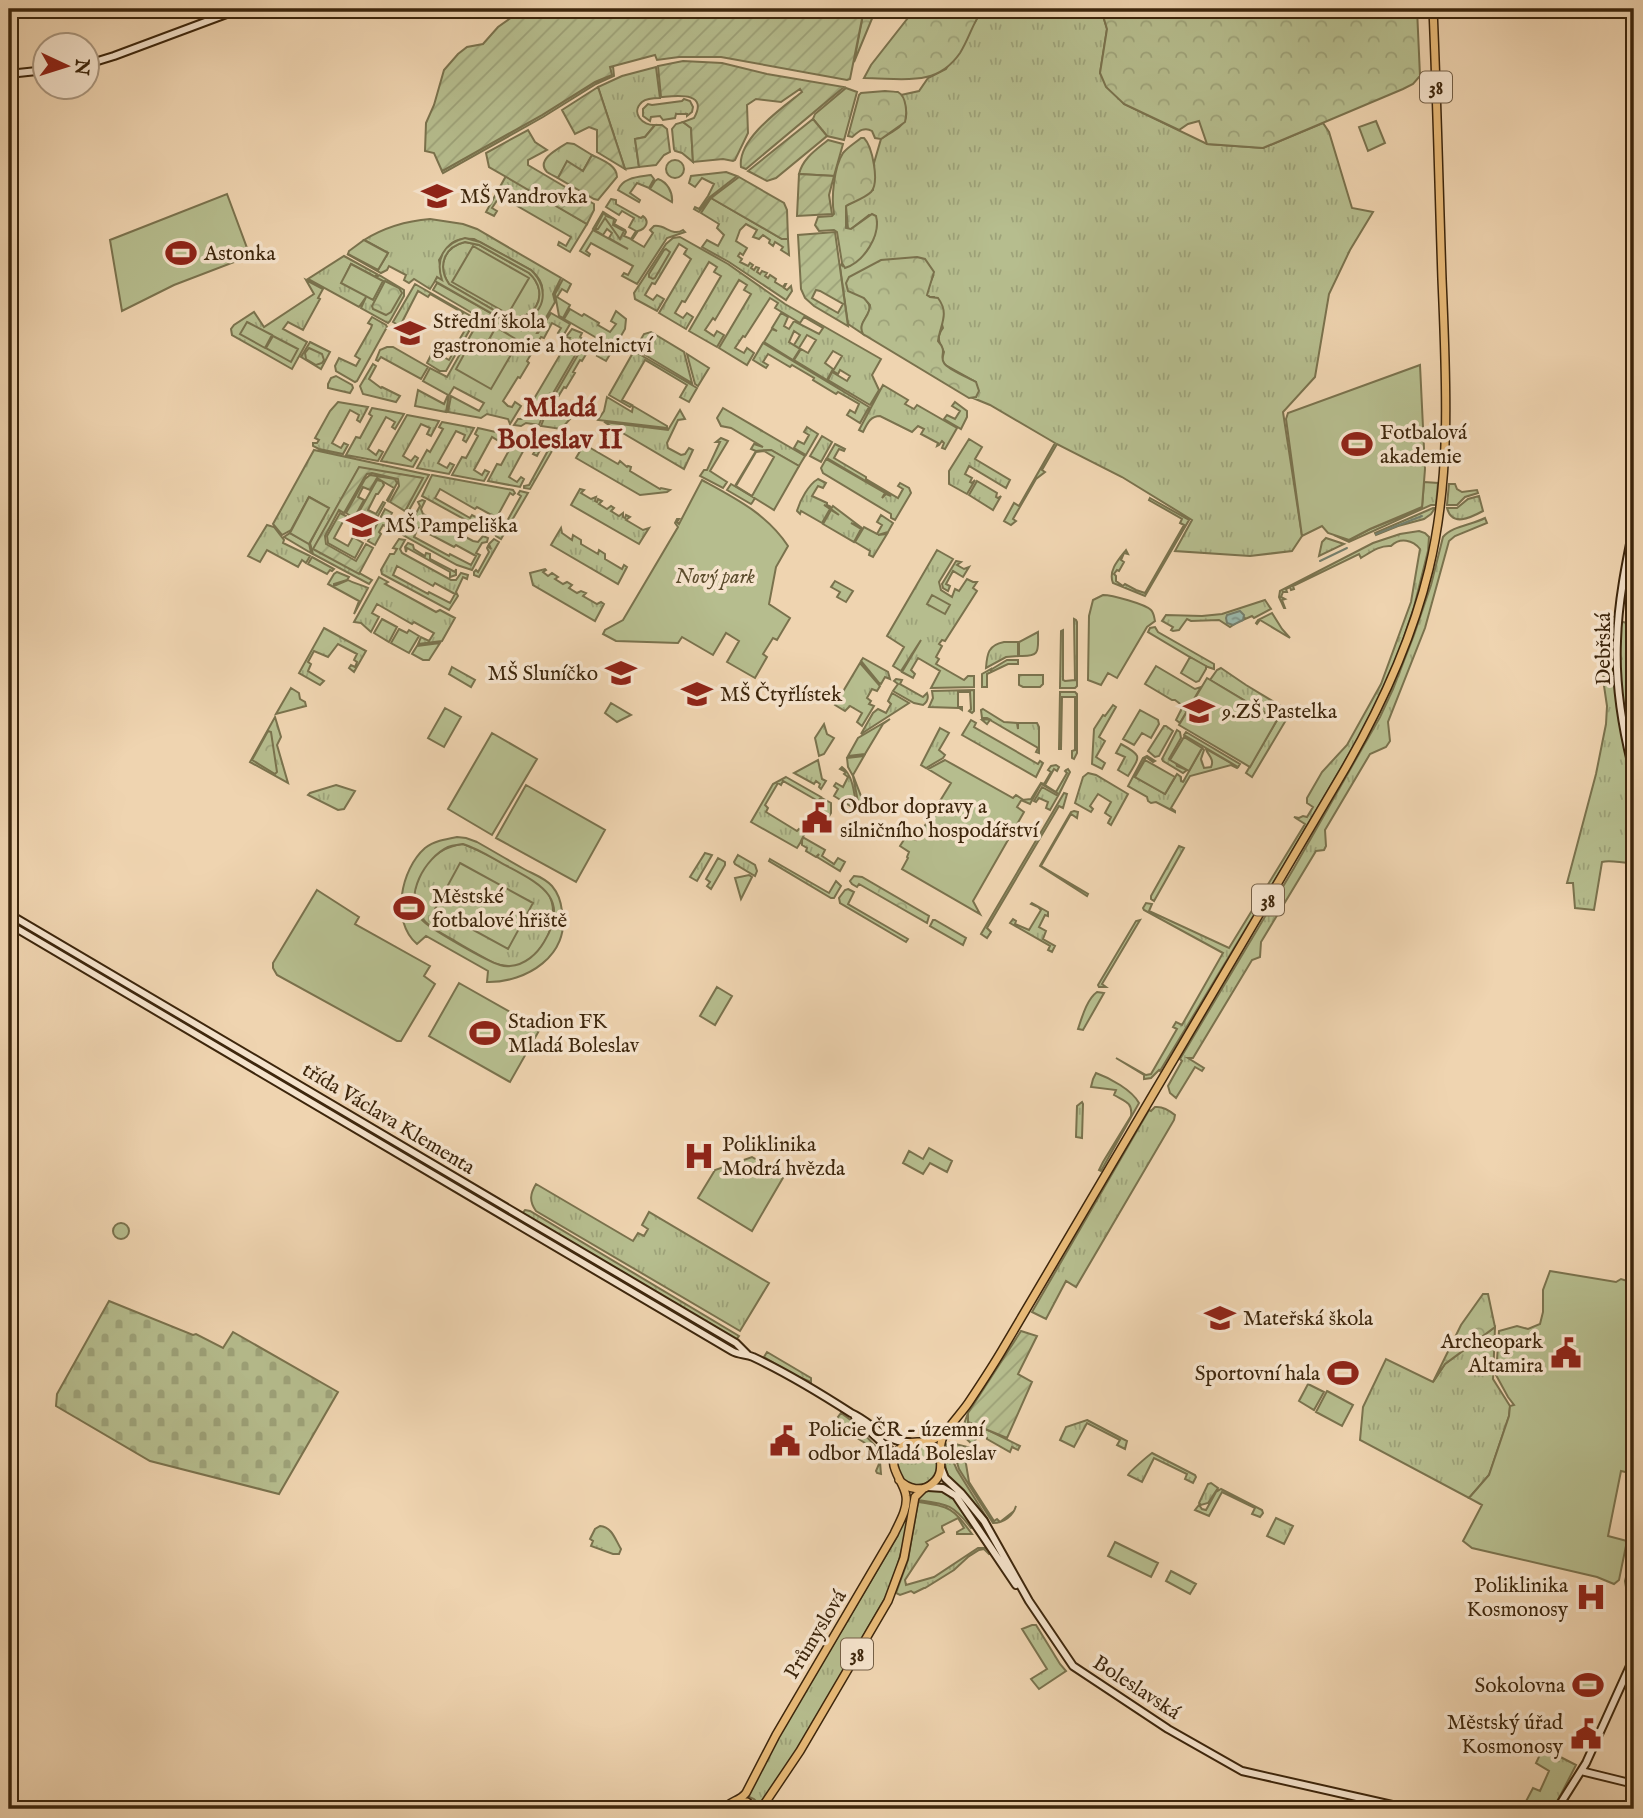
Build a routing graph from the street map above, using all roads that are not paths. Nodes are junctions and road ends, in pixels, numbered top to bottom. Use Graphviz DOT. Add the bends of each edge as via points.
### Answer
graph roads {
  1 [pos="240,9"];
  2 [pos="1433,9"];
  3 [pos="102,60"];
  4 [pos="32,72"];
  5 [pos="9,74"];
  6 [pos="1634,524"];
  7 [pos="1634,774"];
  8 [pos="9,914"];
  9 [pos="9,924"];
  10 [pos="748,1355"];
  11 [pos="851,1413"];
  12 [pos="950,1426"];
  13 [pos="922,1441"];
  14 [pos="911,1442"];
  15 [pos="894,1461"];
  16 [pos="941,1463"];
  17 [pos="899,1480"];
  18 [pos="926,1487"];
  19 [pos="1029,1601"];
  20 [pos="1634,1657"];
  21 [pos="1581,1771"];
  22 [pos="1634,1784"];
  23 [pos="736,1801"];
  24 [pos="724,1809"];
  25 [pos="759,1809"];
  26 [pos="1410,1809"];
  27 [pos="1557,1809"];
  1 -- 3 [label="street"];
  2 -- 12 [label="main road, 38" via="1446,448 1437,529 1414,624 1386,694 1351,759 1004,1347"];
  4 -- 5 [label="street"];
  6 -- 7 [label="street, Debřská" via="1617,644 1617,675"];
  8 -- 10 [label="street, třída Václava Klementa" via="736,1343"];
  9 -- 10 [label="street, třída Václava Klementa" via="736,1354"];
  10 -- 11 [label="street, třída Václava Klementa"];
  11 -- 14 [label="street, třída Václava Klementa" via="888,1438"];
  11 -- 15 [label="street, třída Václava Klementa" via="890,1450"];
  12 -- 13 [label="main road, 38" via="936,1439"];
  12 -- 16 [label="main road" via="942,1441"];
  13 -- 14 [label="main road, 38"];
  13 -- 16 [label="main road" via="934,1448"];
  14 -- 15 [label="main road" via="900,1449"];
  15 -- 17 [label="main road, 38"];
  16 -- 18 [label="main road, 38" via="937,1479"];
  16 -- 19 [label="street, Boleslavská" via="945,1478 984,1521"];
  17 -- 18 [label="main road" via="910,1488"];
  17 -- 23 [label="main road, Průmyslová / 38" via="906,1503 894,1534 746,1793"];
  18 -- 19 [label="street" via="946,1489 959,1499"];
  18 -- 25 [label="main road, 38" via="915,1497 904,1559 888,1601 800,1751"];
  19 -- 26 [label="street, Boleslavská" via="1073,1667 1168,1729 1242,1770"];
  20 -- 21 [label="street"];
  21 -- 22 [label="street"];
  21 -- 27 [label="street"];
  23 -- 24 [label="main road, Průmyslová / 38"];
  23 -- 25 [label="main road, 38"];
}
